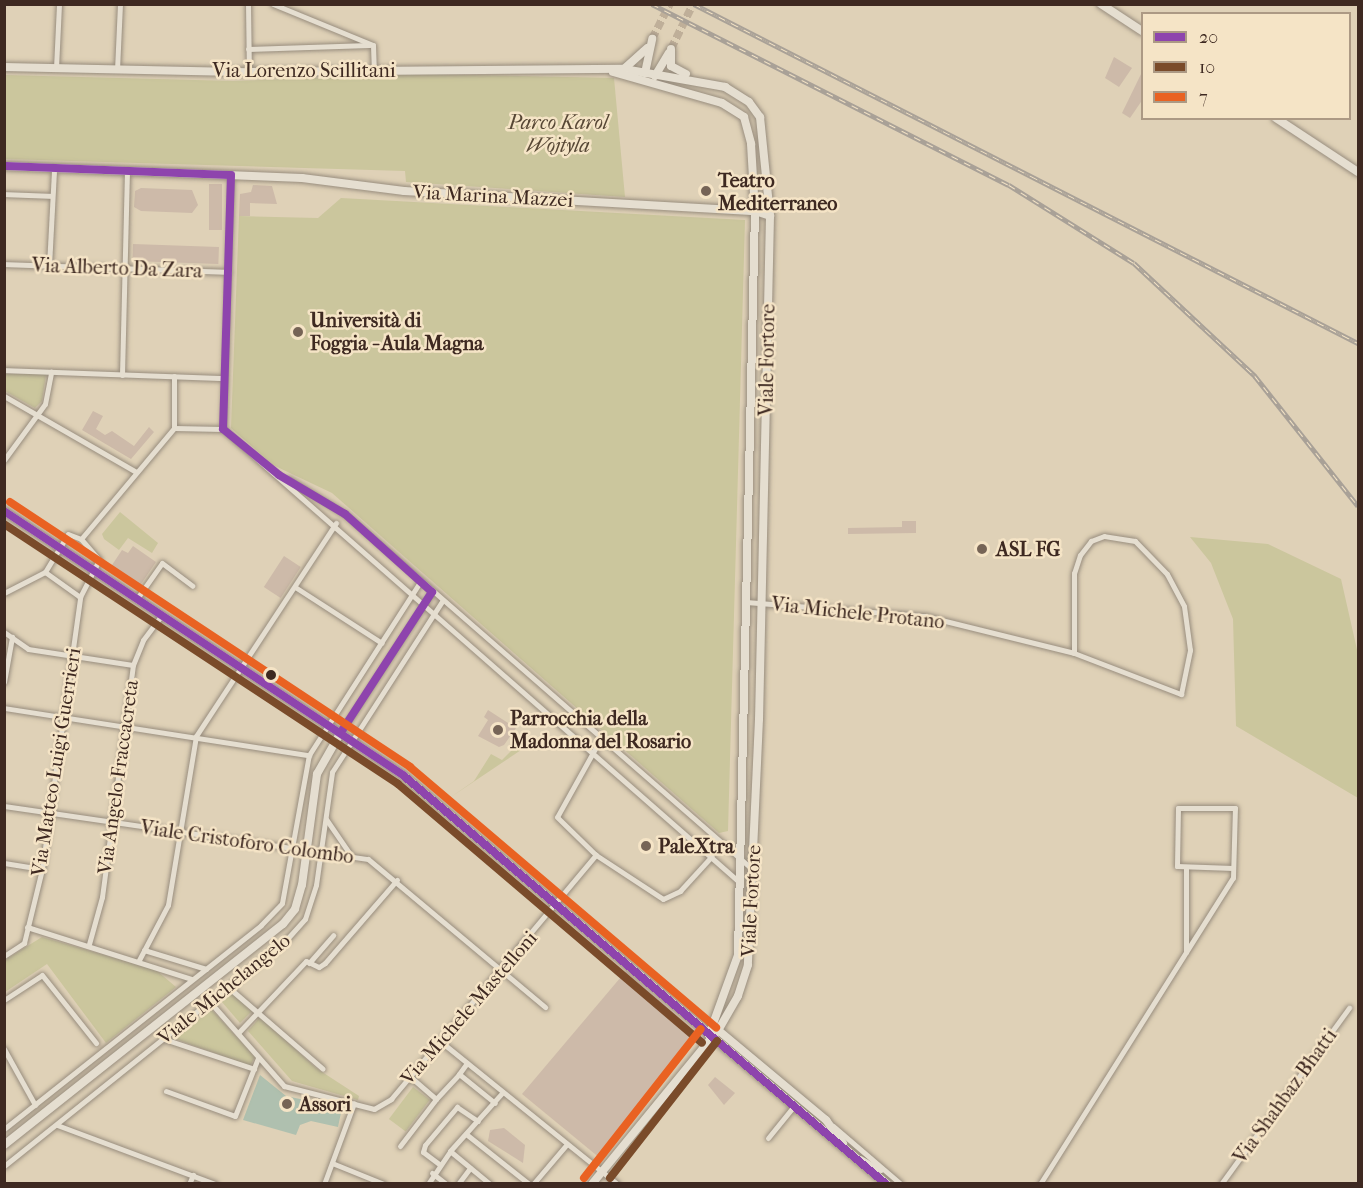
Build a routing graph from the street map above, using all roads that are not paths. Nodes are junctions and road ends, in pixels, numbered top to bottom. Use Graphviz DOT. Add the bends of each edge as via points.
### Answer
graph roads {
  1 [pos="59,4"];
  2 [pos="120,4"];
  3 [pos="248,4"];
  4 [pos="273,4"];
  5 [pos="1101,4"];
  6 [pos="1141,30"];
  7 [pos="373,45"];
  8 [pos="248,49"];
  9 [pos="4,67"];
  10 [pos="56,68"];
  11 [pos="624,69"];
  12 [pos="117,70"];
  13 [pos="374,70"];
  14 [pos="603,70"];
  15 [pos="644,70"];
  16 [pos="249,72"];
  17 [pos="658,73"];
  18 [pos="648,79"];
  19 [pos="699,80"];
  20 [pos="1279,120"];
  21 [pos="4,166"];
  22 [pos="54,168"];
  23 [pos="127,170"];
  24 [pos="1359,172"];
  25 [pos="231,175"];
  26 [pos="4,194"];
  27 [pos="52,196"];
  28 [pos="755,211"];
  29 [pos="770,216"];
  30 [pos="4,264"];
  31 [pos="49,266"];
  32 [pos="125,268"];
  33 [pos="229,272"];
  34 [pos="4,370"];
  35 [pos="51,372"];
  36 [pos="122,375"];
  37 [pos="174,376"];
  38 [pos="224,378"];
  39 [pos="4,396"];
  40 [pos="35,413"];
  41 [pos="174,428"];
  42 [pos="224,429"];
  43 [pos="4,460"];
  44 [pos="136,472"];
  45 [pos="279,475"];
  46 [pos="4,511"];
  47 [pos="336,524"];
  48 [pos="81,539"];
  49 [pos="58,548"];
  50 [pos="386,551"];
  51 [pos="377,561"];
  52 [pos="45,572"];
  53 [pos="94,574"];
  54 [pos="420,582"];
  55 [pos="192,586"];
  56 [pos="295,587"];
  57 [pos="432,592"];
  58 [pos="4,593"];
  59 [pos="413,593"];
  60 [pos="80,597"];
  61 [pos="136,600"];
  62 [pos="442,601"];
  63 [pos="746,602"];
  64 [pos="761,603"];
  65 [pos="424,604"];
  66 [pos="435,613"];
  67 [pos="161,616"];
  68 [pos="4,632"];
  69 [pos="12,637"];
  70 [pos="382,643"];
  71 [pos="1074,653"];
  72 [pos="72,658"];
  73 [pos="133,665"];
  74 [pos="241,669"];
  75 [pos="4,682"];
  76 [pos="4,708"];
  77 [pos="64,716"];
  78 [pos="744,717"];
  79 [pos="759,719"];
  80 [pos="329,724"];
  81 [pos="126,726"];
  82 [pos="341,732"];
  83 [pos="196,736"];
  84 [pos="601,738"];
  85 [pos="352,740"];
  86 [pos="594,753"];
  87 [pos="309,755"];
  88 [pos="4,806"];
  89 [pos="50,813"];
  90 [pos="326,819"];
  91 [pos="111,823"];
  92 [pos="180,833"];
  93 [pos="292,848"];
  94 [pos="307,850"];
  95 [pos="321,851"];
  96 [pos="350,854"];
  97 [pos="596,855"];
  98 [pos="738,855"];
  99 [pos="712,856"];
  100 [pos="4,863"];
  101 [pos="1186,867"];
  102 [pos="1233,868"];
  103 [pos="42,869"];
  104 [pos="752,869"];
  105 [pos="397,880"];
  106 [pos="738,881"];
  107 [pos="556,906"];
  108 [pos="27,927"];
  109 [pos="280,927"];
  110 [pos="333,935"];
  111 [pos="287,939"];
  112 [pos="89,944"];
  113 [pos="144,950"];
  114 [pos="1186,954"];
  115 [pos="4,956"];
  116 [pos="139,960"];
  117 [pos="309,963"];
  118 [pos="206,969"];
  119 [pos="500,969"];
  120 [pos="192,979"];
  121 [pos="228,987"];
  122 [pos="4,1000"];
  123 [pos="210,1002"];
  124 [pos="545,1007"];
  125 [pos="1349,1008"];
  126 [pos="258,1012"];
  127 [pos="717,1030"];
  128 [pos="238,1033"];
  129 [pos="709,1035"];
  130 [pos="164,1038"];
  131 [pos="440,1041"];
  132 [pos="96,1043"];
  133 [pos="4,1049"];
  134 [pos="258,1058"];
  135 [pos="467,1063"];
  136 [pos="254,1069"];
  137 [pos="323,1069"];
  138 [pos="459,1074"];
  139 [pos="410,1076"];
  140 [pos="166,1091"];
  141 [pos="504,1092"];
  142 [pos="436,1099"];
  143 [pos="495,1103"];
  144 [pos="354,1104"];
  145 [pos="35,1105"];
  146 [pos="794,1106"];
  147 [pos="826,1120"];
  148 [pos="478,1121"];
  149 [pos="57,1125"];
  150 [pos="4,1129"];
  151 [pos="466,1134"];
  152 [pos="768,1138"];
  153 [pos="567,1144"];
  154 [pos="4,1145"];
  155 [pos="400,1146"];
  156 [pos="450,1151"];
  157 [pos="851,1153"];
  158 [pos="332,1163"];
  159 [pos="439,1164"];
  160 [pos="4,1166"];
  161 [pos="470,1167"];
  162 [pos="602,1172"];
  163 [pos="432,1173"];
  164 [pos="193,1175"];
  165 [pos="893,1177"];
  166 [pos="483,1181"];
  167 [pos="189,1184"];
  168 [pos="214,1184"];
  169 [pos="324,1184"];
  170 [pos="384,1184"];
  171 [pos="428,1184"];
  172 [pos="446,1184"];
  173 [pos="458,1184"];
  174 [pos="490,1184"];
  175 [pos="531,1184"];
  176 [pos="592,1184"];
  177 [pos="617,1184"];
  178 [pos="887,1184"];
  179 [pos="901,1184"];
  180 [pos="1040,1184"];
  181 [pos="1221,1184"];
  1 -- 10 [label="street"];
  2 -- 12 [label="street"];
  3 -- 8 [label="street"];
  4 -- 7 [label="street"];
  5 -- 6 [label="street"];
  7 -- 8 [label="street, Via Lorenzo Scillitani"];
  7 -- 13 [label="street"];
  8 -- 16 [label="street"];
  9 -- 10 [label="street, Via Lorenzo Scillitani"];
  10 -- 12 [label="street, Via Lorenzo Scillitani"];
  11 -- 14 [label="street, Viale Fortore"];
  11 -- 15 [label="street, Viale Fortore"];
  11 -- 15 [label="street" via="652,39"];
  12 -- 16 [label="street, Via Lorenzo Scillitani"];
  13 -- 14 [label="street, Via Lorenzo Scillitani"];
  13 -- 16 [label="street, Via Lorenzo Scillitani"];
  14 -- 18 [label="street"];
  15 -- 17 [label="street, Viale Fortore"];
  15 -- 18 [label="street"];
  17 -- 18 [label="street"];
  17 -- 19 [label="street, Viale Fortore"];
  17 -- 19 [label="street" via="671,49 670,66"];
  18 -- 28 [label="street, Viale Fortore" via="691,90 744,117 751,144"];
  19 -- 29 [label="street, Viale Fortore" via="725,87 749,102 760,117"];
  20 -- 24 [label="street"];
  21 -- 22 [label="street, Via Marina Mazzei"];
  22 -- 23 [label="street, Via Marina Mazzei"];
  22 -- 27 [label="street"];
  23 -- 25 [label="street, Via Marina Mazzei"];
  23 -- 32 [label="street"];
  25 -- 28 [label="street, Via Marina Mazzei" via="302,178 404,191"];
  25 -- 33 [label="street"];
  26 -- 27 [label="street"];
  27 -- 31 [label="street"];
  28 -- 29 [label="street, Via Marina Mazzei"];
  28 -- 63 [label="street, Viale Fortore"];
  29 -- 64 [label="street, Viale Fortore"];
  30 -- 31 [label="street, Via Alberto Da Zara"];
  31 -- 32 [label="street, Via Alberto Da Zara"];
  32 -- 33 [label="street, Via Alberto Da Zara"];
  32 -- 36 [label="street"];
  33 -- 38 [label="street"];
  34 -- 35 [label="street"];
  35 -- 36 [label="street"];
  35 -- 40 [label="street" via="45,404"];
  36 -- 37 [label="street"];
  37 -- 38 [label="street"];
  37 -- 41 [label="street"];
  38 -- 42 [label="street"];
  39 -- 40 [label="street"];
  40 -- 43 [label="street"];
  40 -- 44 [label="street"];
  41 -- 42 [label="street"];
  41 -- 44 [label="street"];
  42 -- 45 [label="street"];
  44 -- 48 [label="street"];
  45 -- 47 [label="street"];
  45 -- 50 [label="street" via="345,514"];
  46 -- 49 [label="street"];
  47 -- 51 [label="street"];
  47 -- 56 [label="street"];
  48 -- 49 [label="street" via="68,534"];
  48 -- 53 [label="street" via="99,560"];
  49 -- 52 [label="street"];
  49 -- 53 [label="street"];
  50 -- 51 [label="street"];
  50 -- 54 [label="street"];
  51 -- 59 [label="street"];
  52 -- 58 [label="street"];
  52 -- 60 [label="street"];
  53 -- 60 [label="street"];
  53 -- 61 [label="street"];
  54 -- 57 [label="street"];
  54 -- 59 [label="street, Viale Michelangelo"];
  55 -- 61 [label="street" via="162,563"];
  56 -- 70 [label="street"];
  56 -- 74 [label="street"];
  57 -- 62 [label="street"];
  57 -- 65 [label="street, Viale Michelangelo"];
  59 -- 65 [label="street"];
  59 -- 70 [label="street, Viale Michelangelo"];
  60 -- 72 [label="street, Via Matteo Luigi Guerrieri"];
  61 -- 67 [label="street"];
  62 -- 66 [label="street, Viale Michelangelo"];
  62 -- 84 [label="street"];
  63 -- 64 [label="street, Via Michele Protano"];
  63 -- 78 [label="street, Viale Fortore"];
  64 -- 71 [label="street, Via Michele Protano" via="925,616"];
  64 -- 79 [label="street, Viale Fortore"];
  65 -- 66 [label="street"];
  65 -- 82 [label="street, Viale Michelangelo"];
  66 -- 85 [label="street, Viale Michelangelo"];
  66 -- 86 [label="street"];
  67 -- 73 [label="street, Via Angelo Fraccacreta" via="143,640"];
  67 -- 74 [label="street"];
  68 -- 69 [label="street"];
  69 -- 72 [label="street" via="28,649"];
  69 -- 75 [label="street"];
  70 -- 80 [label="street, Viale Michelangelo"];
  71 -- 71 [label="street, Via Michele Protano" via="1180,694 1190,650 1184,606 1158,562 1136,541 1104,536 1080,555 1074,573"];
  72 -- 73 [label="street"];
  72 -- 77 [label="street, Via Matteo Luigi Guerrieri"];
  73 -- 81 [label="street, Via Angelo Fraccacreta"];
  74 -- 80 [label="street"];
  74 -- 83 [label="street"];
  76 -- 77 [label="street"];
  77 -- 81 [label="street"];
  77 -- 89 [label="street, Via Matteo Luigi Guerrieri"];
  78 -- 79 [label="street"];
  78 -- 98 [label="street, Viale Fortore"];
  79 -- 104 [label="street, Viale Fortore"];
  80 -- 82 [label="street"];
  80 -- 87 [label="street, Viale Michelangelo"];
  81 -- 83 [label="street"];
  81 -- 91 [label="street, Via Angelo Fraccacreta"];
  82 -- 85 [label="street"];
  82 -- 94 [label="street, Viale Michelangelo" via="317,774"];
  83 -- 87 [label="street"];
  83 -- 92 [label="street"];
  84 -- 86 [label="street"];
  84 -- 98 [label="street"];
  85 -- 90 [label="street, Viale Michelangelo" via="332,772"];
  85 -- 107 [label="street" via="404,776"];
  86 -- 97 [label="street" via="557,816"];
  86 -- 99 [label="street"];
  87 -- 93 [label="street, Viale Michelangelo"];
  88 -- 89 [label="street, Viale Cristoforo Colombo"];
  89 -- 91 [label="street, Viale Cristoforo Colombo"];
  89 -- 103 [label="street, Via Matteo Luigi Guerrieri"];
  90 -- 95 [label="street, Viale Michelangelo"];
  90 -- 96 [label="street"];
  91 -- 92 [label="street, Viale Cristoforo Colombo"];
  91 -- 112 [label="street, Via Angelo Fraccacreta" via="102,897"];
  92 -- 93 [label="street, Viale Cristoforo Colombo"];
  92 -- 113 [label="street" via="168,905"];
  93 -- 94 [label="street, Viale Cristoforo Colombo"];
  93 -- 118 [label="street, Viale Michelangelo" via="282,903"];
  94 -- 95 [label="street, Viale Cristoforo Colombo"];
  94 -- 109 [label="street, Viale Michelangelo" via="295,909"];
  95 -- 96 [label="street, Viale Cristoforo Colombo"];
  95 -- 111 [label="street, Viale Michelangelo" via="311,906"];
  96 -- 105 [label="street, Viale Cristoforo Colombo" via="368,859"];
  97 -- 99 [label="street" via="663,899 680,891"];
  97 -- 107 [label="street, Via Michele Mastelloni"];
  98 -- 104 [label="street"];
  98 -- 106 [label="street, Viale Fortore"];
  99 -- 106 [label="street"];
  100 -- 103 [label="street"];
  101 -- 102 [label="street"];
  101 -- 102 [label="street" via="1177,866 1178,808 1235,808"];
  101 -- 114 [label="street"];
  102 -- 114 [label="street" via="1233,878"];
  103 -- 108 [label="street, Via Matteo Luigi Guerrieri"];
  104 -- 127 [label="street, Viale Fortore" via="748,965 738,996"];
  105 -- 117 [label="street" via="325,963 319,967"];
  105 -- 119 [label="street, Viale Cristoforo Colombo"];
  106 -- 129 [label="street, Viale Fortore" via="738,955"];
  107 -- 119 [label="street, Via Michele Mastelloni"];
  107 -- 129 [label="street"];
  108 -- 112 [label="street"];
  108 -- 115 [label="street, Via Matteo Luigi Guerrieri" via="24,943"];
  109 -- 111 [label="street"];
  109 -- 154 [label="street, Viale Michelangelo"];
  110 -- 117 [label="street"];
  111 -- 121 [label="street, Viale Michelangelo"];
  112 -- 116 [label="street"];
  113 -- 116 [label="street"];
  113 -- 118 [label="street"];
  114 -- 180 [label="street"];
  116 -- 120 [label="street"];
  117 -- 126 [label="street"];
  118 -- 120 [label="street, Viale Michelangelo"];
  119 -- 124 [label="street, Viale Cristoforo Colombo"];
  119 -- 131 [label="street, Via Michele Mastelloni"];
  120 -- 145 [label="street, Viale Michelangelo"];
  121 -- 123 [label="street, Viale Michelangelo"];
  121 -- 126 [label="street"];
  122 -- 132 [label="street" via="42,975"];
  123 -- 128 [label="street, Via Michele Mastelloni"];
  123 -- 130 [label="street, Viale Michelangelo"];
  125 -- 181 [label="street, Via Shahbaz Bhatti"];
  126 -- 128 [label="street"];
  126 -- 137 [label="street"];
  127 -- 129 [label="street, Viale Fortore"];
  127 -- 147 [label="street"];
  128 -- 134 [label="street, Via Michele Mastelloni"];
  129 -- 146 [label="street"];
  129 -- 162 [label="street"];
  130 -- 136 [label="street"];
  130 -- 149 [label="street, Viale Michelangelo"];
  131 -- 135 [label="street"];
  131 -- 139 [label="street, Via Michele Mastelloni"];
  133 -- 145 [label="street"];
  134 -- 136 [label="street"];
  134 -- 144 [label="street, Via Michele Mastelloni" via="284,1086"];
  135 -- 138 [label="street"];
  135 -- 141 [label="street"];
  136 -- 140 [label="street" via="235,1116"];
  138 -- 142 [label="street"];
  138 -- 143 [label="street"];
  139 -- 142 [label="street"];
  139 -- 144 [label="street, Via Michele Mastelloni" via="374,1109"];
  141 -- 143 [label="street"];
  141 -- 153 [label="street"];
  142 -- 155 [label="street"];
  143 -- 148 [label="street"];
  144 -- 158 [label="street"];
  145 -- 150 [label="street, Viale Michelangelo"];
  146 -- 152 [label="street"];
  146 -- 157 [label="street"];
  147 -- 157 [label="street"];
  147 -- 165 [label="street"];
  148 -- 151 [label="street"];
  148 -- 159 [label="street" via="457,1107 423,1152"];
  149 -- 160 [label="street, Viale Michelangelo"];
  149 -- 164 [label="street"];
  151 -- 156 [label="street"];
  151 -- 175 [label="street"];
  153 -- 162 [label="street"];
  153 -- 175 [label="street"];
  156 -- 159 [label="street"];
  156 -- 161 [label="street"];
  157 -- 165 [label="street"];
  157 -- 178 [label="street"];
  158 -- 169 [label="street"];
  158 -- 170 [label="street"];
  159 -- 163 [label="street"];
  161 -- 166 [label="street"];
  161 -- 173 [label="street"];
  162 -- 176 [label="street"];
  162 -- 177 [label="street"];
  163 -- 171 [label="street"];
  163 -- 172 [label="street"];
  164 -- 167 [label="street"];
  164 -- 168 [label="street"];
  165 -- 179 [label="street"];
  166 -- 174 [label="street"];
}
